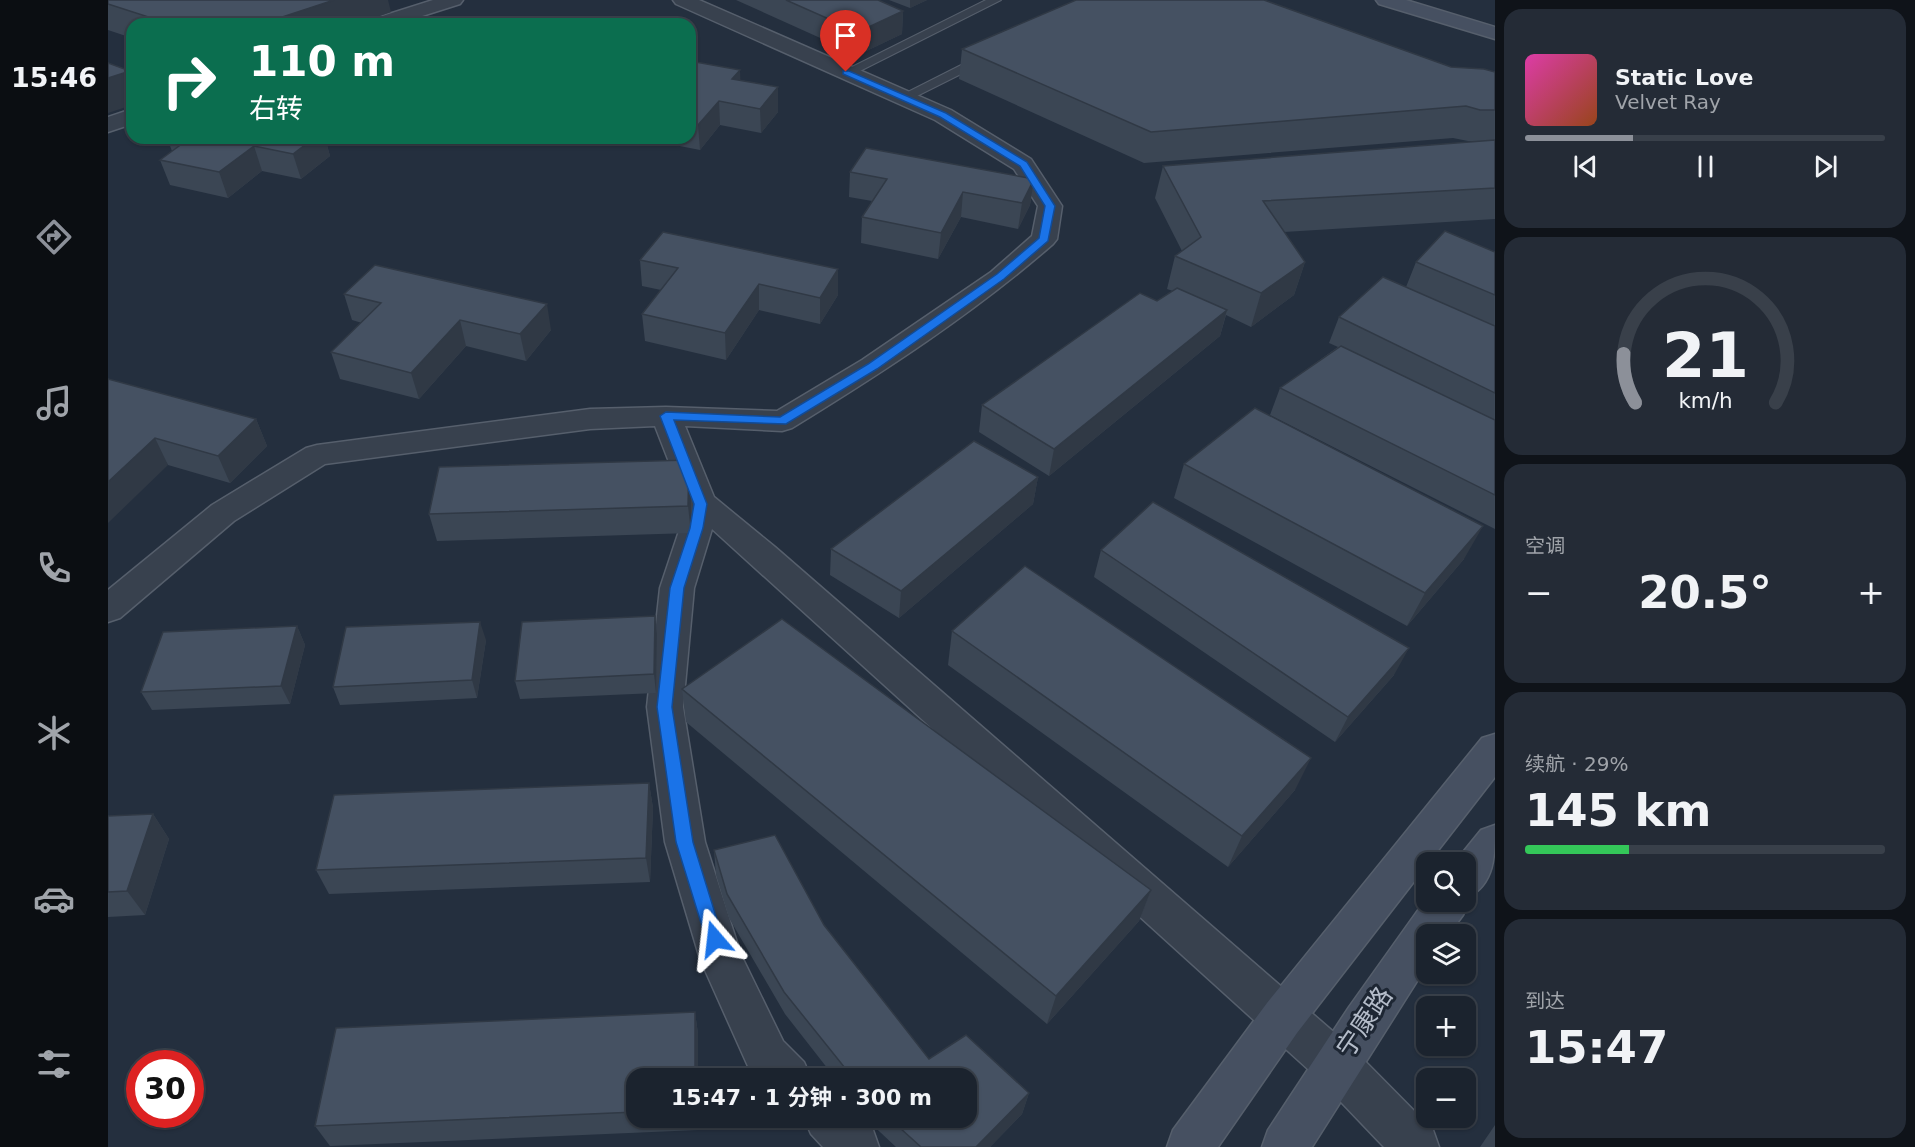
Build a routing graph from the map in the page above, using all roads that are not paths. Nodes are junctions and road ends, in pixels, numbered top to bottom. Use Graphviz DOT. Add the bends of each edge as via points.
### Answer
graph roads {
  1 [pos="683,0"];
  2 [pos="995,0"];
  3 [pos="1386,0"];
  4 [pos="442,1"];
  5 [pos="394,18"];
  6 [pos="1495,33"];
  7 [pos="995,52"];
  8 [pos="846,72"];
  9 [pos="902,98"];
  10 [pos="126,118"];
  11 [pos="108,125"];
  12 [pos="666,416"];
  13 [pos="701,504"];
  14 [pos="108,609"];
  15 [pos="1495,749"];
  16 [pos="1495,842"];
  17 [pos="1476,867"];
  18 [pos="1441,912"];
  19 [pos="1282,1018"];
  20 [pos="1336,1064"];
  21 [pos="778,1068"];
  22 [pos="837,1128"];
  23 [pos="855,1147"];
  24 [pos="1190,1147"];
  25 [pos="1285,1147"];
  26 [pos="1416,1147"];
  1 -- 8 [label="street"];
  2 -- 8 [label="lane"];
  3 -- 6 [label="main road"];
  4 -- 5 [label="street"];
  7 -- 9 [label="lane"];
  8 -- 9 [label="street"];
  9 -- 12 [label="street" via="943,115 1023,164 1050,206 1044,239 1000,277 882,360 782,421"];
  10 -- 11 [label="street"];
  12 -- 13 [label="street"];
  12 -- 14 [label="street" via="591,419 317,455 223,513"];
  13 -- 19 [label="street"];
  13 -- 21 [label="street" via="677,588 664,707 685,842 721,958 767,1057"];
  15 -- 19 [label="main road"];
  16 -- 17 [label="main road"];
  18 -- 20 [label="main road, 宁康路"];
  19 -- 20 [label="street"];
  19 -- 24 [label="main road"];
  20 -- 25 [label="main road, 宁康路"];
  20 -- 26 [label="street"];
  22 -- 23 [label="street"];
}
